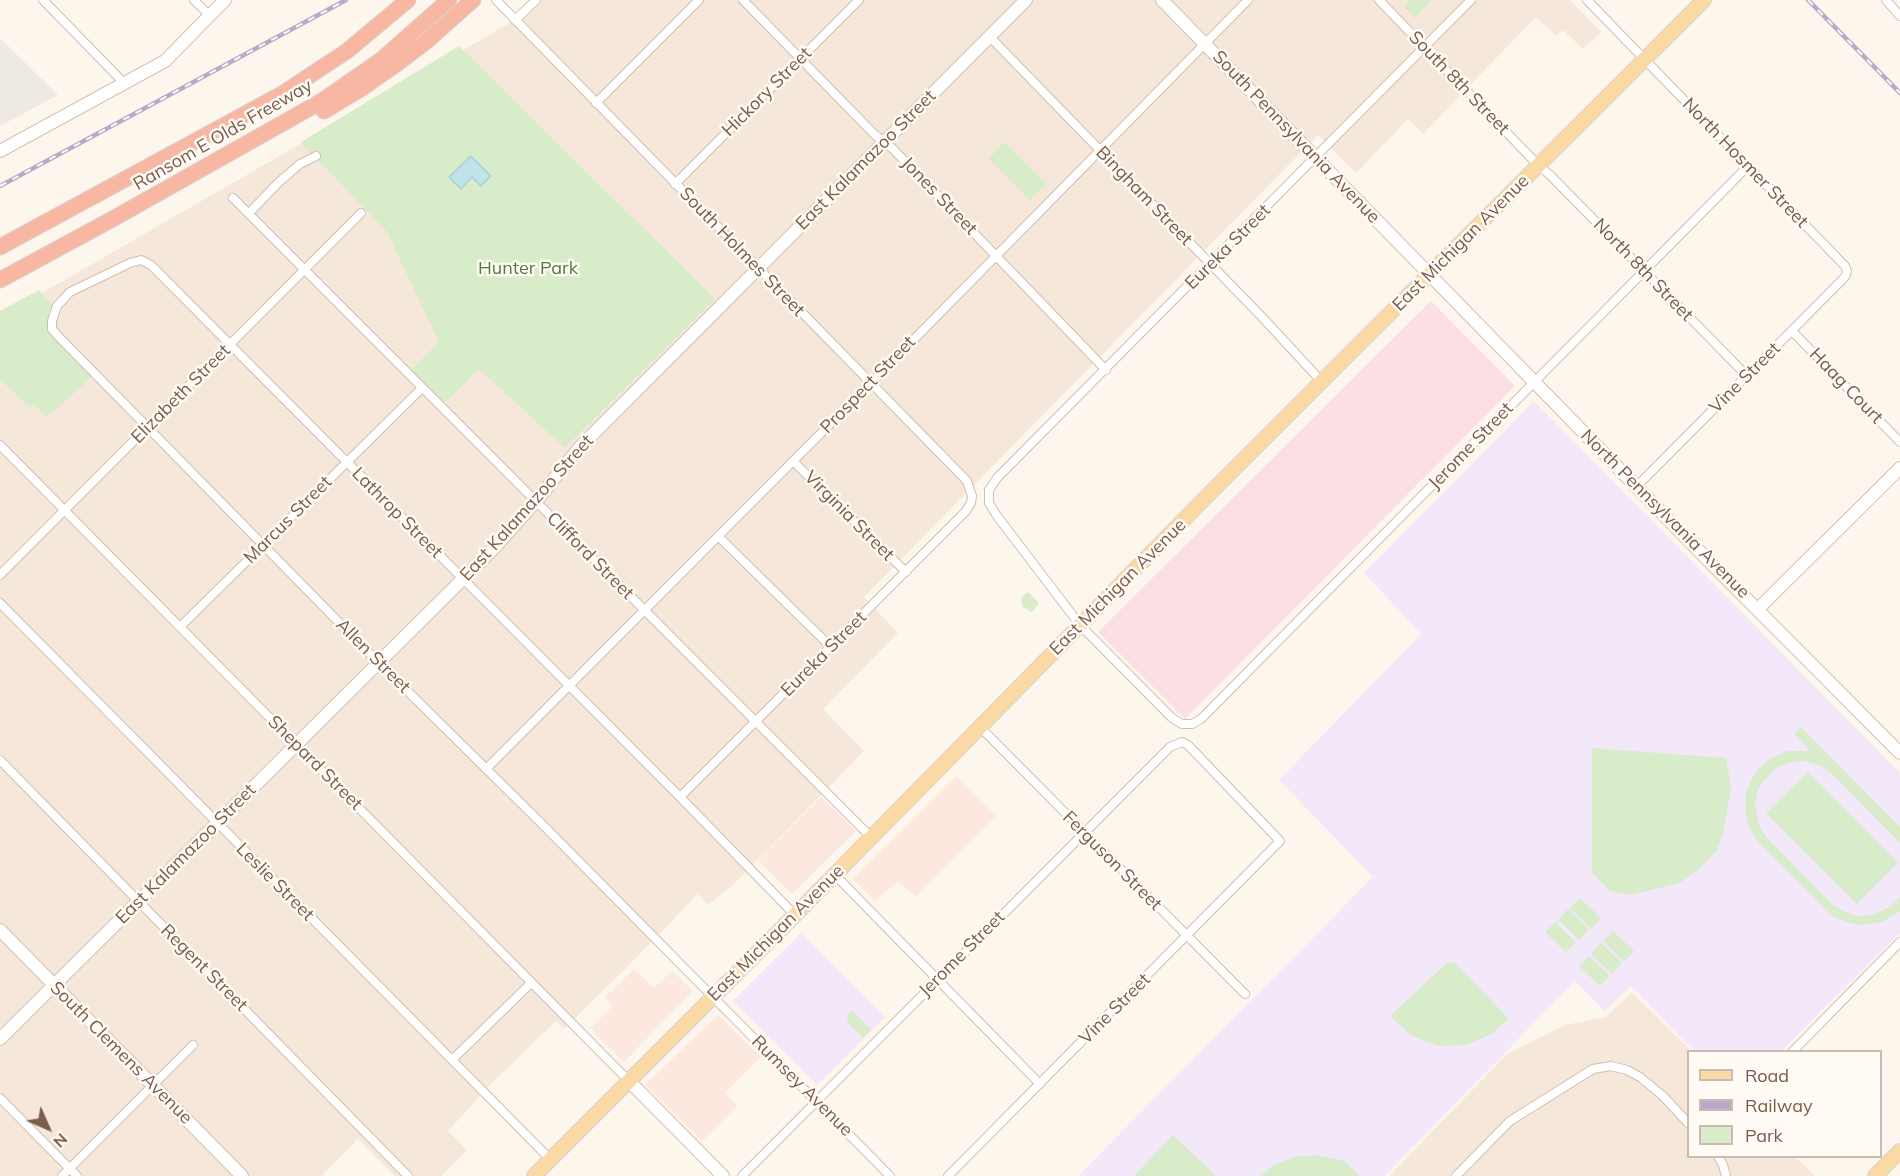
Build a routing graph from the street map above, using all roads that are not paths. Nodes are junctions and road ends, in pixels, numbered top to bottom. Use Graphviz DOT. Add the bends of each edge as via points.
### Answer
graph roads {
  1 [pos="43,0"];
  2 [pos="194,0"];
  3 [pos="225,0"];
  4 [pos="407,0"];
  5 [pos="449,0"];
  6 [pos="495,0"];
  7 [pos="536,0"];
  8 [pos="699,0"];
  9 [pos="743,0"];
  10 [pos="859,0"];
  11 [pos="1026,0"];
  12 [pos="1162,0"];
  13 [pos="1248,0"];
  14 [pos="1379,0"];
  15 [pos="1471,0"];
  16 [pos="1587,0"];
  17 [pos="1886,0"];
  18 [pos="1700,1"];
  19 [pos="470,3"];
  20 [pos="210,16"];
  21 [pos="1900,16"];
  22 [pos="515,20"];
  23 [pos="990,37"];
  24 [pos="1204,44"];
  25 [pos="1424,47"];
  26 [pos="801,59"];
  27 [pos="1644,59"];
  28 [pos="125,84"];
  29 [pos="596,103"];
  30 [pos="884,142"];
  31 [pos="1099,150"];
  32 [pos="0,152"];
  33 [pos="316,156"];
  34 [pos="1315,158"];
  35 [pos="1538,165"];
  36 [pos="1748,166"];
  37 [pos="675,183"];
  38 [pos="233,198"];
  39 [pos="249,213"];
  40 [pos="361,213"];
  41 [pos="118,216"];
  42 [pos="0,247"];
  43 [pos="996,255"];
  44 [pos="1210,265"];
  45 [pos="1845,266"];
  46 [pos="758,269"];
  47 [pos="305,270"];
  48 [pos="1644,271"];
  49 [pos="1430,275"];
  50 [pos="0,280"];
  51 [pos="57,306"];
  52 [pos="1792,331"];
  53 [pos="230,345"];
  54 [pos="1106,370"];
  55 [pos="1747,376"];
  56 [pos="1533,381"];
  57 [pos="1322,382"];
  58 [pos="871,383"];
  59 [pos="422,388"];
  60 [pos="148,428"];
  61 [pos="1900,442"];
  62 [pos="0,445"];
  63 [pos="793,460"];
  64 [pos="347,462"];
  65 [pos="1900,468"];
  66 [pos="1637,486"];
  67 [pos="536,501"];
  68 [pos="65,510"];
  69 [pos="966,511"];
  70 [pos="718,536"];
  71 [pos="263,545"];
  72 [pos="906,572"];
  73 [pos="0,575"];
  74 [pos="463,579"];
  75 [pos="0,603"];
  76 [pos="1758,609"];
  77 [pos="645,610"];
  78 [pos="1080,625"];
  79 [pos="180,627"];
  80 [pos="831,647"];
  81 [pos="379,663"];
  82 [pos="569,686"];
  83 [pos="756,722"];
  84 [pos="980,728"];
  85 [pos="296,744"];
  86 [pos="1900,753"];
  87 [pos="0,760"];
  88 [pos="486,769"];
  89 [pos="680,797"];
  90 [pos="217,823"];
  91 [pos="1084,832"];
  92 [pos="871,837"];
  93 [pos="1280,841"];
  94 [pos="834,874"];
  95 [pos="138,900"];
  96 [pos="795,915"];
  97 [pos="0,930"];
  98 [pos="1187,936"];
  99 [pos="1900,942"];
  100 [pos="937,980"];
  101 [pos="531,983"];
  102 [pos="54,985"];
  103 [pos="1245,994"];
  104 [pos="713,997"];
  105 [pos="0,1039"];
  106 [pos="193,1045"];
  107 [pos="1794,1050"];
  108 [pos="452,1060"];
  109 [pos="629,1081"];
  110 [pos="1040,1084"];
  111 [pos="153,1085"];
  112 [pos="0,1098"];
  113 [pos="817,1101"];
  114 [pos="1687,1121"];
  115 [pos="1900,1151"];
  116 [pos="1719,1158"];
  117 [pos="551,1160"];
  118 [pos="70,1168"];
  119 [pos="1461,1174"];
  120 [pos="62,1176"];
  121 [pos="77,1176"];
  122 [pos="242,1176"];
  123 [pos="408,1176"];
  124 [pos="534,1176"];
  125 [pos="723,1176"];
  126 [pos="742,1176"];
  127 [pos="890,1176"];
  128 [pos="948,1176"];
  129 [pos="1726,1176"];
  130 [pos="1875,1176"];
  1 -- 28 [label="street"];
  2 -- 20 [label="street"];
  3 -- 20 [label="street"];
  4 -- 42 [label="highway, Ransom E Olds Freeway" via="333,61 267,103"];
  5 -- 41 [label="highway, Ransom E Olds Freeway" via="381,60 329,96"];
  6 -- 22 [label="street, South Holmes Street"];
  7 -- 22 [label="street"];
  8 -- 29 [label="street"];
  9 -- 26 [label="street, Jones Street"];
  10 -- 26 [label="street, Hickory Street"];
  11 -- 23 [label="street, East Kalamazoo Street"];
  12 -- 24 [label="street, South Pennsylvania Avenue"];
  13 -- 24 [label="street, Prospect Street"];
  14 -- 25 [label="street, South 8th Street"];
  15 -- 25 [label="street, Eureka Street"];
  16 -- 27 [label="street, North Hosmer Street"];
  17 -- 21 [label="street"];
  18 -- 27 [label="main road, East Michigan Avenue"];
  19 -- 41 [label="highway" via="420,46 352,95 193,181"];
  20 -- 28 [label="street" via="165,61"];
  22 -- 29 [label="street, South Holmes Street"];
  23 -- 30 [label="street, East Kalamazoo Street"];
  23 -- 31 [label="street, Bingham Street"];
  24 -- 31 [label="street, Prospect Street"];
  24 -- 34 [label="street, South Pennsylvania Avenue"];
  25 -- 34 [label="street, Eureka Street"];
  25 -- 35 [label="street, South 8th Street"];
  26 -- 30 [label="street, Jones Street"];
  26 -- 37 [label="street, Hickory Street"];
  27 -- 35 [label="main road, East Michigan Avenue"];
  27 -- 36 [label="street, North Hosmer Street"];
  28 -- 32 [label="street"];
  29 -- 37 [label="street, South Holmes Street"];
  30 -- 43 [label="street, Jones Street"];
  30 -- 46 [label="street, East Kalamazoo Street"];
  31 -- 43 [label="street, Prospect Street"];
  31 -- 44 [label="street, Bingham Street"];
  33 -- 39 [label="street" via="300,164"];
  34 -- 44 [label="street, Eureka Street"];
  34 -- 49 [label="street, South Pennsylvania Avenue"];
  35 -- 48 [label="street, North 8th Street"];
  35 -- 49 [label="main road, East Michigan Avenue"];
  36 -- 45 [label="street, North Hosmer Street"];
  36 -- 48 [label="street, Jerome Street"];
  37 -- 46 [label="street, South Holmes Street"];
  38 -- 39 [label="street, Clifford Street"];
  39 -- 47 [label="street, Clifford Street"];
  40 -- 47 [label="street, Elizabeth Street"];
  41 -- 50 [label="highway, Ransom E Olds Freeway"];
  43 -- 54 [label="street, Jones Street"];
  43 -- 58 [label="street, Prospect Street"];
  44 -- 54 [label="street, Eureka Street"];
  44 -- 57 [label="street, Bingham Street"];
  45 -- 52 [label="street, Vine Street" via="1843,279"];
  46 -- 58 [label="street, South Holmes Street"];
  46 -- 67 [label="street, East Kalamazoo Street" via="580,447"];
  47 -- 53 [label="street, Elizabeth Street"];
  47 -- 59 [label="street, Clifford Street"];
  48 -- 55 [label="street, North 8th Street"];
  48 -- 56 [label="street, Jerome Street"];
  49 -- 56 [label="street, North Pennsylvania Avenue"];
  49 -- 57 [label="main road, East Michigan Avenue"];
  51 -- 53 [label="street, Lathrop Street" via="70,292 141,260 151,265"];
  51 -- 60 [label="street, Allen Street" via="52,329"];
  52 -- 55 [label="street, Vine Street"];
  52 -- 61 [label="street, Haag Court"];
  53 -- 60 [label="street, Elizabeth Street"];
  53 -- 64 [label="street, Lathrop Street"];
  54 -- 78 [label="street, Eureka Street" via="997,478 988,496 997,516"];
  55 -- 66 [label="street, Vine Street"];
  56 -- 66 [label="street, North Pennsylvania Avenue"];
  56 -- 78 [label="street, Jerome Street" via="1192,724 1172,718"];
  57 -- 78 [label="main road, East Michigan Avenue"];
  58 -- 63 [label="street, Prospect Street"];
  58 -- 69 [label="street, South Holmes Street" via="967,481 972,496"];
  59 -- 64 [label="street, Marcus Street"];
  59 -- 67 [label="street, Clifford Street"];
  60 -- 68 [label="street, Elizabeth Street"];
  60 -- 71 [label="street, Allen Street"];
  62 -- 68 [label="street, Shepard Street"];
  63 -- 70 [label="street, Prospect Street"];
  63 -- 72 [label="street, Virginia Street"];
  64 -- 71 [label="street, Marcus Street"];
  64 -- 74 [label="street, Lathrop Street"];
  65 -- 76 [label="street"];
  66 -- 76 [label="street, North Pennsylvania Avenue"];
  67 -- 74 [label="street, East Kalamazoo Street"];
  67 -- 77 [label="street, Clifford Street"];
  68 -- 73 [label="street, Elizabeth Street"];
  68 -- 79 [label="street, Shepard Street"];
  69 -- 72 [label="street, Eureka Street"];
  70 -- 77 [label="street, Prospect Street"];
  70 -- 80 [label="street"];
  71 -- 79 [label="street, Marcus Street"];
  71 -- 81 [label="street, Allen Street"];
  72 -- 80 [label="street, Eureka Street"];
  74 -- 81 [label="street, East Kalamazoo Street"];
  74 -- 82 [label="street, Lathrop Street"];
  75 -- 90 [label="street, Leslie Street"];
  76 -- 86 [label="street, North Pennsylvania Avenue"];
  77 -- 82 [label="street, Prospect Street"];
  77 -- 83 [label="street, Clifford Street"];
  78 -- 84 [label="main road, East Michigan Avenue"];
  79 -- 85 [label="street, Shepard Street"];
  80 -- 83 [label="street, Eureka Street"];
  81 -- 85 [label="street, East Kalamazoo Street"];
  81 -- 88 [label="street, Allen Street"];
  82 -- 88 [label="street, Prospect Street"];
  82 -- 89 [label="street, Lathrop Street"];
  83 -- 89 [label="street, Eureka Street"];
  83 -- 92 [label="street, Clifford Street"];
  84 -- 91 [label="street, Ferguson Street"];
  84 -- 92 [label="main road, East Michigan Avenue"];
  85 -- 90 [label="street, East Kalamazoo Street"];
  85 -- 101 [label="street, Shepard Street"];
  87 -- 95 [label="street, Regent Street"];
  88 -- 104 [label="street, Allen Street"];
  89 -- 96 [label="street, Lathrop Street"];
  90 -- 95 [label="street, East Kalamazoo Street"];
  90 -- 108 [label="street, Leslie Street"];
  91 -- 93 [label="street, Jerome Street" via="1170,747 1182,742"];
  91 -- 98 [label="street, Ferguson Street"];
  91 -- 100 [label="street, Jerome Street"];
  92 -- 94 [label="main road, East Michigan Avenue"];
  93 -- 98 [label="street, Vine Street"];
  94 -- 96 [label="main road, East Michigan Avenue"];
  94 -- 100 [label="street"];
  95 -- 102 [label="street, East Kalamazoo Street"];
  95 -- 123 [label="street, Regent Street"];
  96 -- 104 [label="main road, East Michigan Avenue"];
  97 -- 102 [label="street, South Clemens Avenue"];
  98 -- 103 [label="street, Ferguson Street"];
  98 -- 110 [label="street, Vine Street"];
  99 -- 107 [label="street"];
  100 -- 110 [label="street"];
  100 -- 113 [label="street, Jerome Street"];
  101 -- 108 [label="street"];
  101 -- 109 [label="street, Shepard Street"];
  102 -- 105 [label="street, East Kalamazoo Street"];
  102 -- 111 [label="street, South Clemens Avenue"];
  104 -- 109 [label="main road, East Michigan Avenue"];
  104 -- 113 [label="street, Rumsey Avenue"];
  106 -- 111 [label="street"];
  108 -- 117 [label="street, Leslie Street"];
  109 -- 117 [label="main road, East Michigan Avenue"];
  109 -- 125 [label="street"];
  110 -- 128 [label="street, Vine Street"];
  111 -- 118 [label="street"];
  111 -- 122 [label="street, South Clemens Avenue"];
  112 -- 118 [label="street"];
  113 -- 126 [label="street, Jerome Street"];
  113 -- 127 [label="street, Rumsey Avenue"];
  114 -- 119 [label="street" via="1640,1077 1611,1066 1593,1069 1510,1121"];
  115 -- 130 [label="main road"];
  116 -- 129 [label="street"];
  117 -- 124 [label="main road, East Michigan Avenue"];
  118 -- 120 [label="street"];
  118 -- 121 [label="street"];
}
